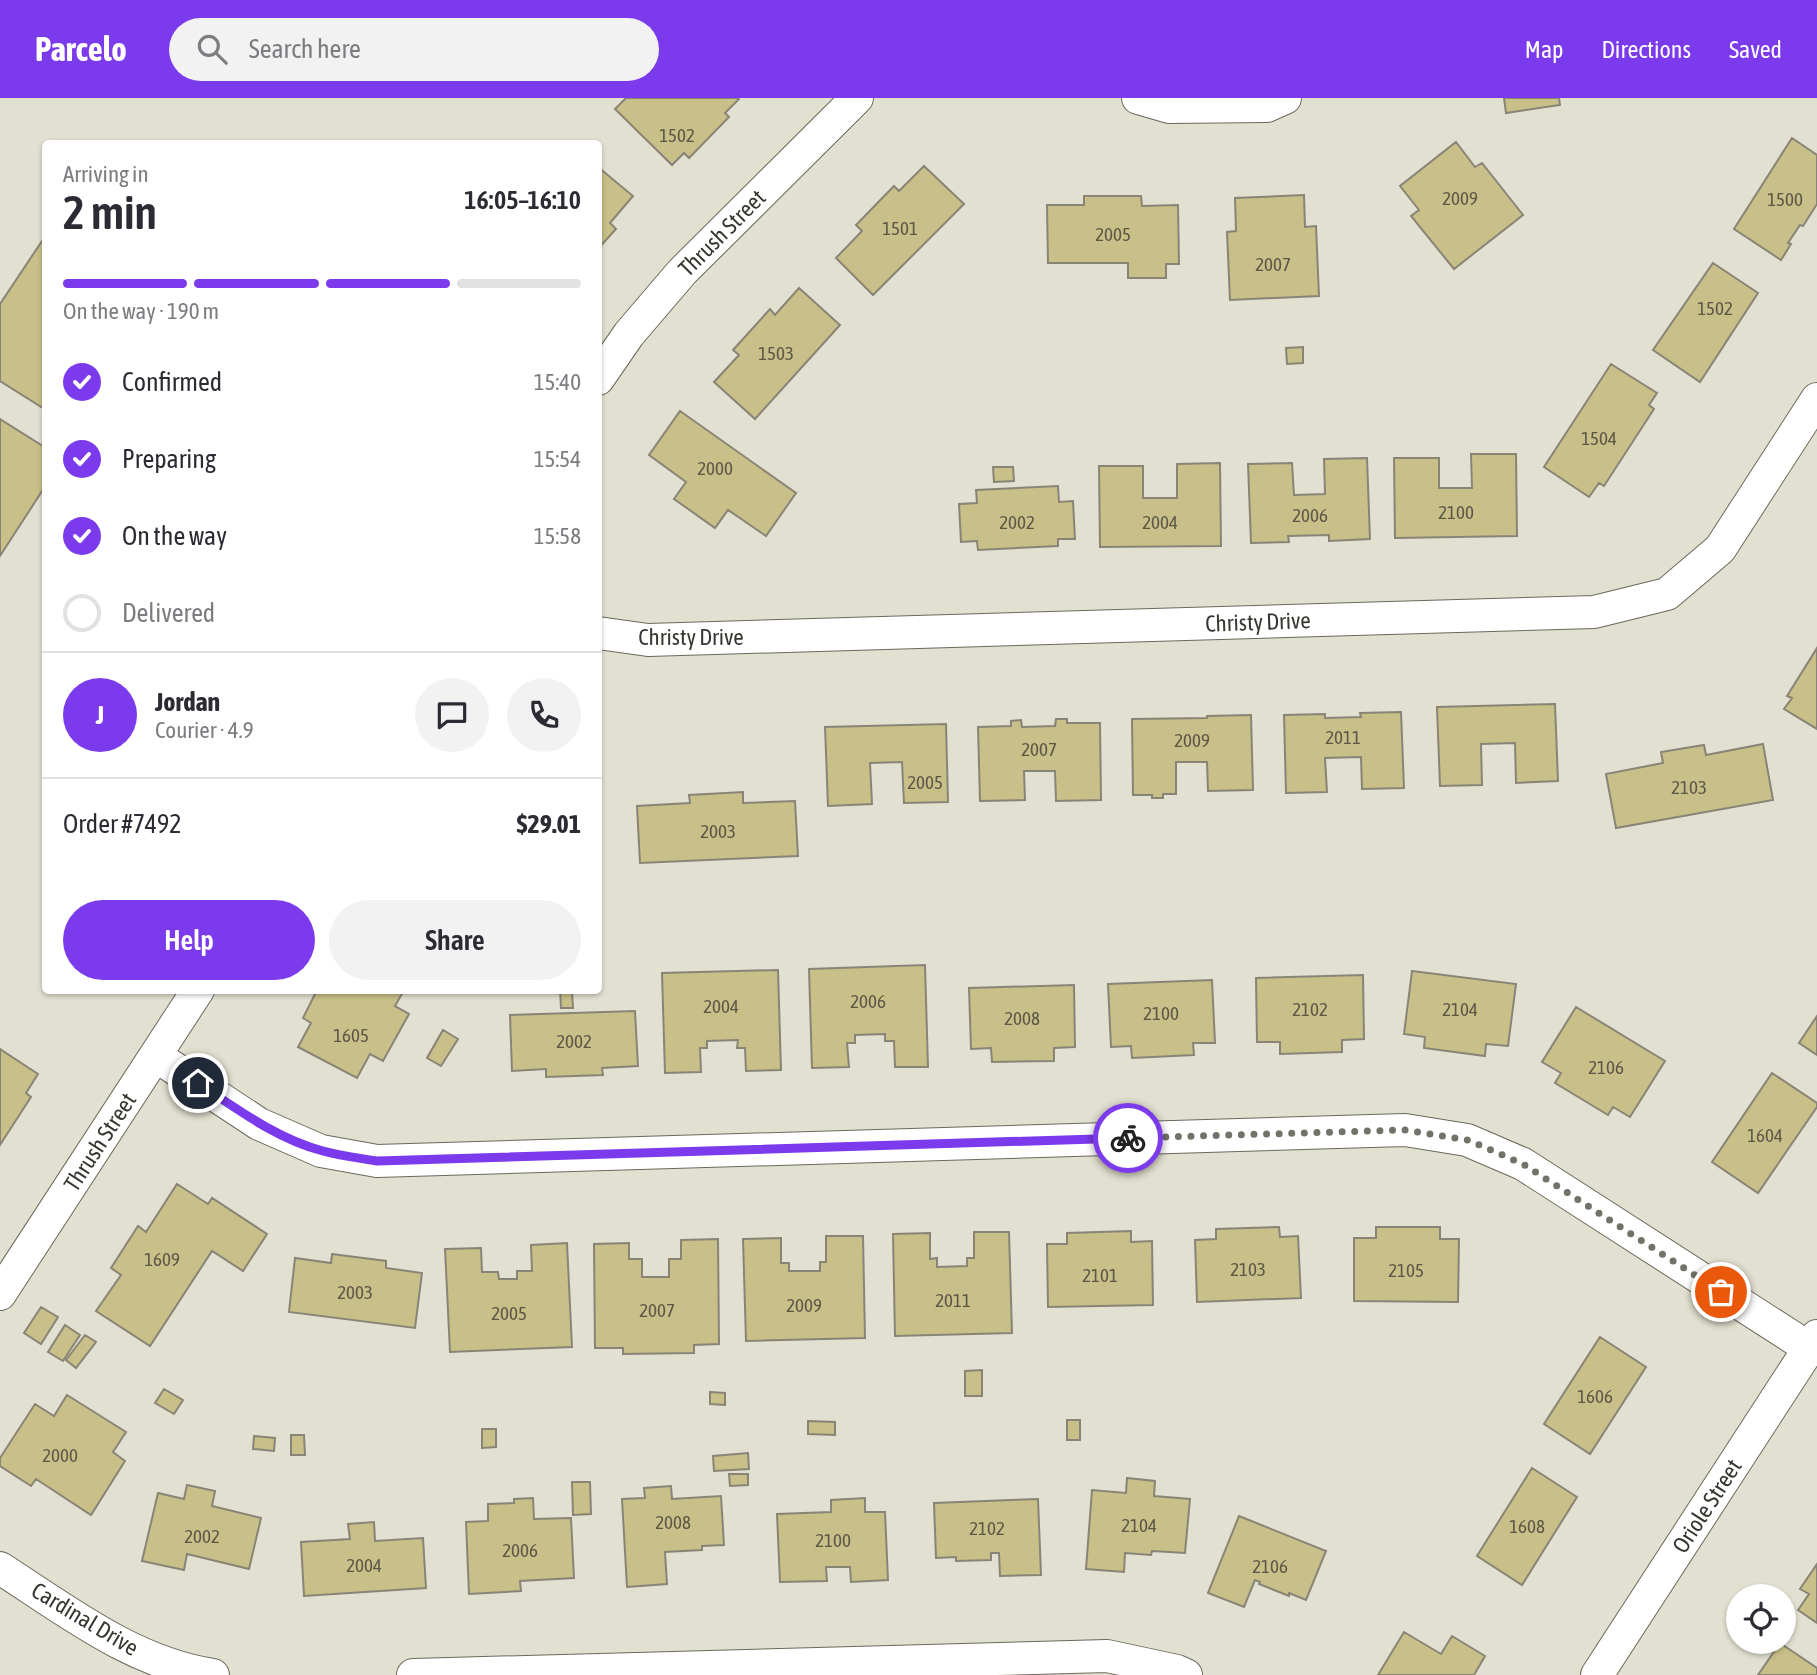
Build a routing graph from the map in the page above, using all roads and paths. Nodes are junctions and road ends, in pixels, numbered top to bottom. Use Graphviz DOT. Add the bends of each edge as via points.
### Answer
graph roads {
  1 [pos="856,98"];
  2 [pos="1138,98"];
  3 [pos="1285,98"];
  4 [pos="602,373"];
  5 [pos="1817,399"];
  6 [pos="602,634"];
  7 [pos="195,994"];
  8 [pos="156,1056"];
  9 [pos="0,1294"];
  10 [pos="1813,1342"];
  11 [pos="0,1568"];
  12 [pos="213,1675"];
  13 [pos="413,1675"];
  14 [pos="1186,1675"];
  15 [pos="1597,1675"];
  1 -- 4 [label="street, Thrush Street" via="682,272"];
  2 -- 3 [label="street" via="1169,107 1267,106"];
  5 -- 6 [label="street, Christy Drive" via="1720,550 1667,594 1594,612 648,640"];
  7 -- 8 [label="street, Thrush Street"];
  8 -- 9 [label="street, Thrush Street"];
  8 -- 10 [label="street" via="260,1124 321,1151 377,1161 1405,1130 1468,1140 1523,1164"];
  10 -- 15 [label="street, Oriole Street"];
  11 -- 12 [label="street, Cardinal Drive" via="123,1646 184,1670"];
  13 -- 14 [label="street" via="1107,1656"];
}
